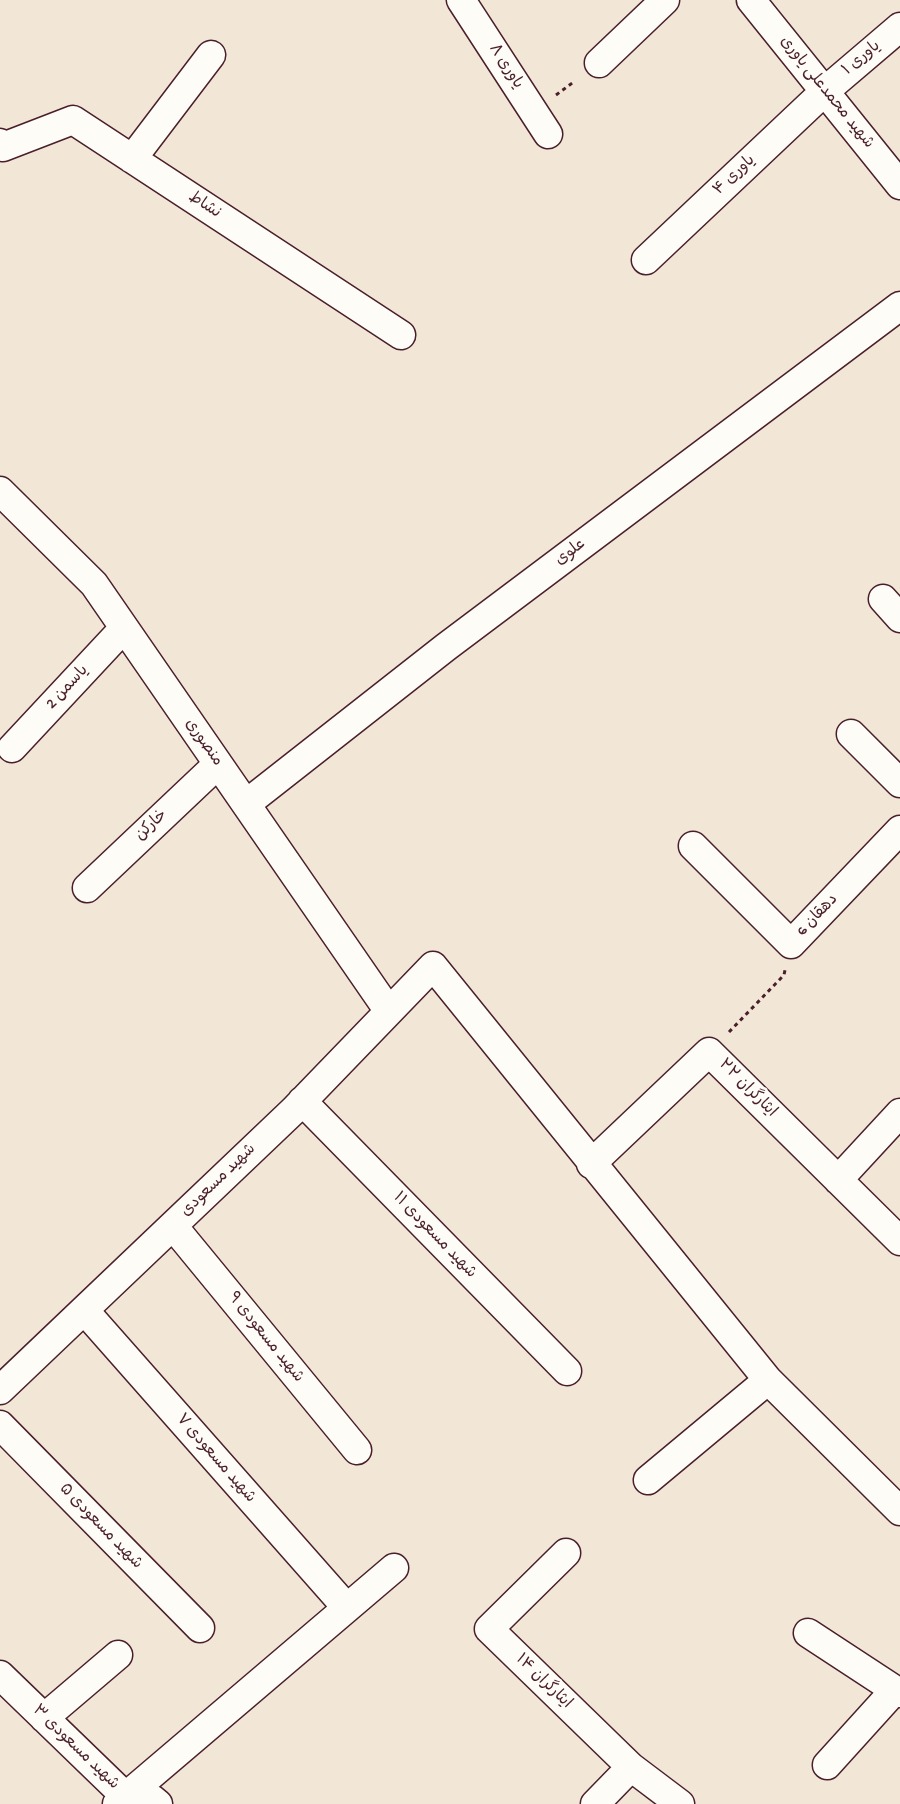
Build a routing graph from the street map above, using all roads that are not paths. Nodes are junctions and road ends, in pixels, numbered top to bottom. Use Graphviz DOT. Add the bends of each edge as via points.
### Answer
graph roads {
  1 [pos="461,0"];
  2 [pos="665,0"];
  3 [pos="752,0"];
  4 [pos="900,27"];
  5 [pos="211,55"];
  6 [pos="599,63"];
  7 [pos="825,91"];
  8 [pos="541,122"];
  9 [pos="0,144"];
  10 [pos="132,158"];
  11 [pos="900,185"];
  12 [pos="646,260"];
  13 [pos="900,306"];
  14 [pos="401,335"];
  15 [pos="0,491"];
  16 [pos="124,628"];
  17 [pos="851,734"];
  18 [pos="12,748"];
  19 [pos="218,764"];
  20 [pos="900,783"];
  21 [pos="246,804"];
  22 [pos="900,830"];
  23 [pos="693,846"];
  24 [pos="87,888"];
  25 [pos="388,1010"];
  26 [pos="302,1102"];
  27 [pos="900,1113"];
  28 [pos="591,1164"];
  29 [pos="838,1180"];
  30 [pos="173,1226"];
  31 [pos="900,1241"];
  32 [pos="84,1310"];
  33 [pos="567,1371"];
  34 [pos="768,1380"];
  35 [pos="0,1390"];
  36 [pos="0,1424"];
  37 [pos="357,1450"];
  38 [pos="648,1480"];
  39 [pos="900,1511"];
  40 [pos="566,1553"];
  41 [pos="394,1568"];
  42 [pos="347,1608"];
  43 [pos="200,1628"];
  44 [pos="808,1633"];
  45 [pos="118,1655"];
  46 [pos="0,1675"];
  47 [pos="897,1692"];
  48 [pos="44,1718"];
  49 [pos="827,1765"];
  50 [pos="631,1767"];
  51 [pos="121,1800"];
  52 [pos="158,1804"];
  53 [pos="595,1804"];
  54 [pos="680,1804"];
  1 -- 8 [label="street, یاوری ۸"];
  2 -- 6 [label="street"];
  3 -- 7 [label="street, شهید محمدعلی یاوری"];
  4 -- 7 [label="street, یاوری ۱"];
  5 -- 10 [label="street"];
  7 -- 11 [label="street, شهید محمدعلی یاوری"];
  7 -- 12 [label="street, یاوری ۴"];
  9 -- 10 [label="street, نشاط" via="3,147 73,120"];
  10 -- 14 [label="street, نشاط"];
  13 -- 21 [label="street, علوی" via="446,647"];
  15 -- 16 [label="street, منصوری" via="94,584"];
  16 -- 18 [label="street, یاسمن 2"];
  16 -- 19 [label="street, منصوری"];
  17 -- 20 [label="street"];
  19 -- 21 [label="street, منصوری"];
  19 -- 24 [label="street, خارکن"];
  21 -- 25 [label="street, منصوری"];
  22 -- 23 [label="street, دهقان 6" via="791,944"];
  25 -- 26 [label="street, شهید مسعودی"];
  25 -- 28 [label="street, شهید مسعودی" via="433,966"];
  26 -- 30 [label="street, شهید مسعودی"];
  26 -- 33 [label="street, شهید مسعودی ۱۱"];
  27 -- 29 [label="street"];
  28 -- 29 [label="street, ایثارگران ۲۲" via="709,1052"];
  28 -- 34 [label="street"];
  29 -- 31 [label="street, ایثارگران ۲۲"];
  30 -- 32 [label="street, شهید مسعودی"];
  30 -- 37 [label="street, شهید مسعودی ۹"];
  32 -- 35 [label="street, شهید مسعودی"];
  32 -- 42 [label="street, شهید مسعودی ۷"];
  34 -- 38 [label="street"];
  34 -- 39 [label="street"];
  36 -- 43 [label="street, شهید مسعودی ۵"];
  40 -- 50 [label="street, ایثارگران ۱۴" via="489,1629"];
  41 -- 42 [label="street"];
  42 -- 51 [label="street"];
  44 -- 47 [label="street"];
  45 -- 48 [label="street"];
  46 -- 48 [label="street, شهید مسعودی ۳"];
  47 -- 49 [label="street"];
  48 -- 51 [label="street, شهید مسعودی ۳"];
  50 -- 53 [label="street"];
  50 -- 54 [label="street, ایثارگران ۱۴"];
  51 -- 52 [label="street, شهید مسعودی ۳" via="152,1799"];
}
